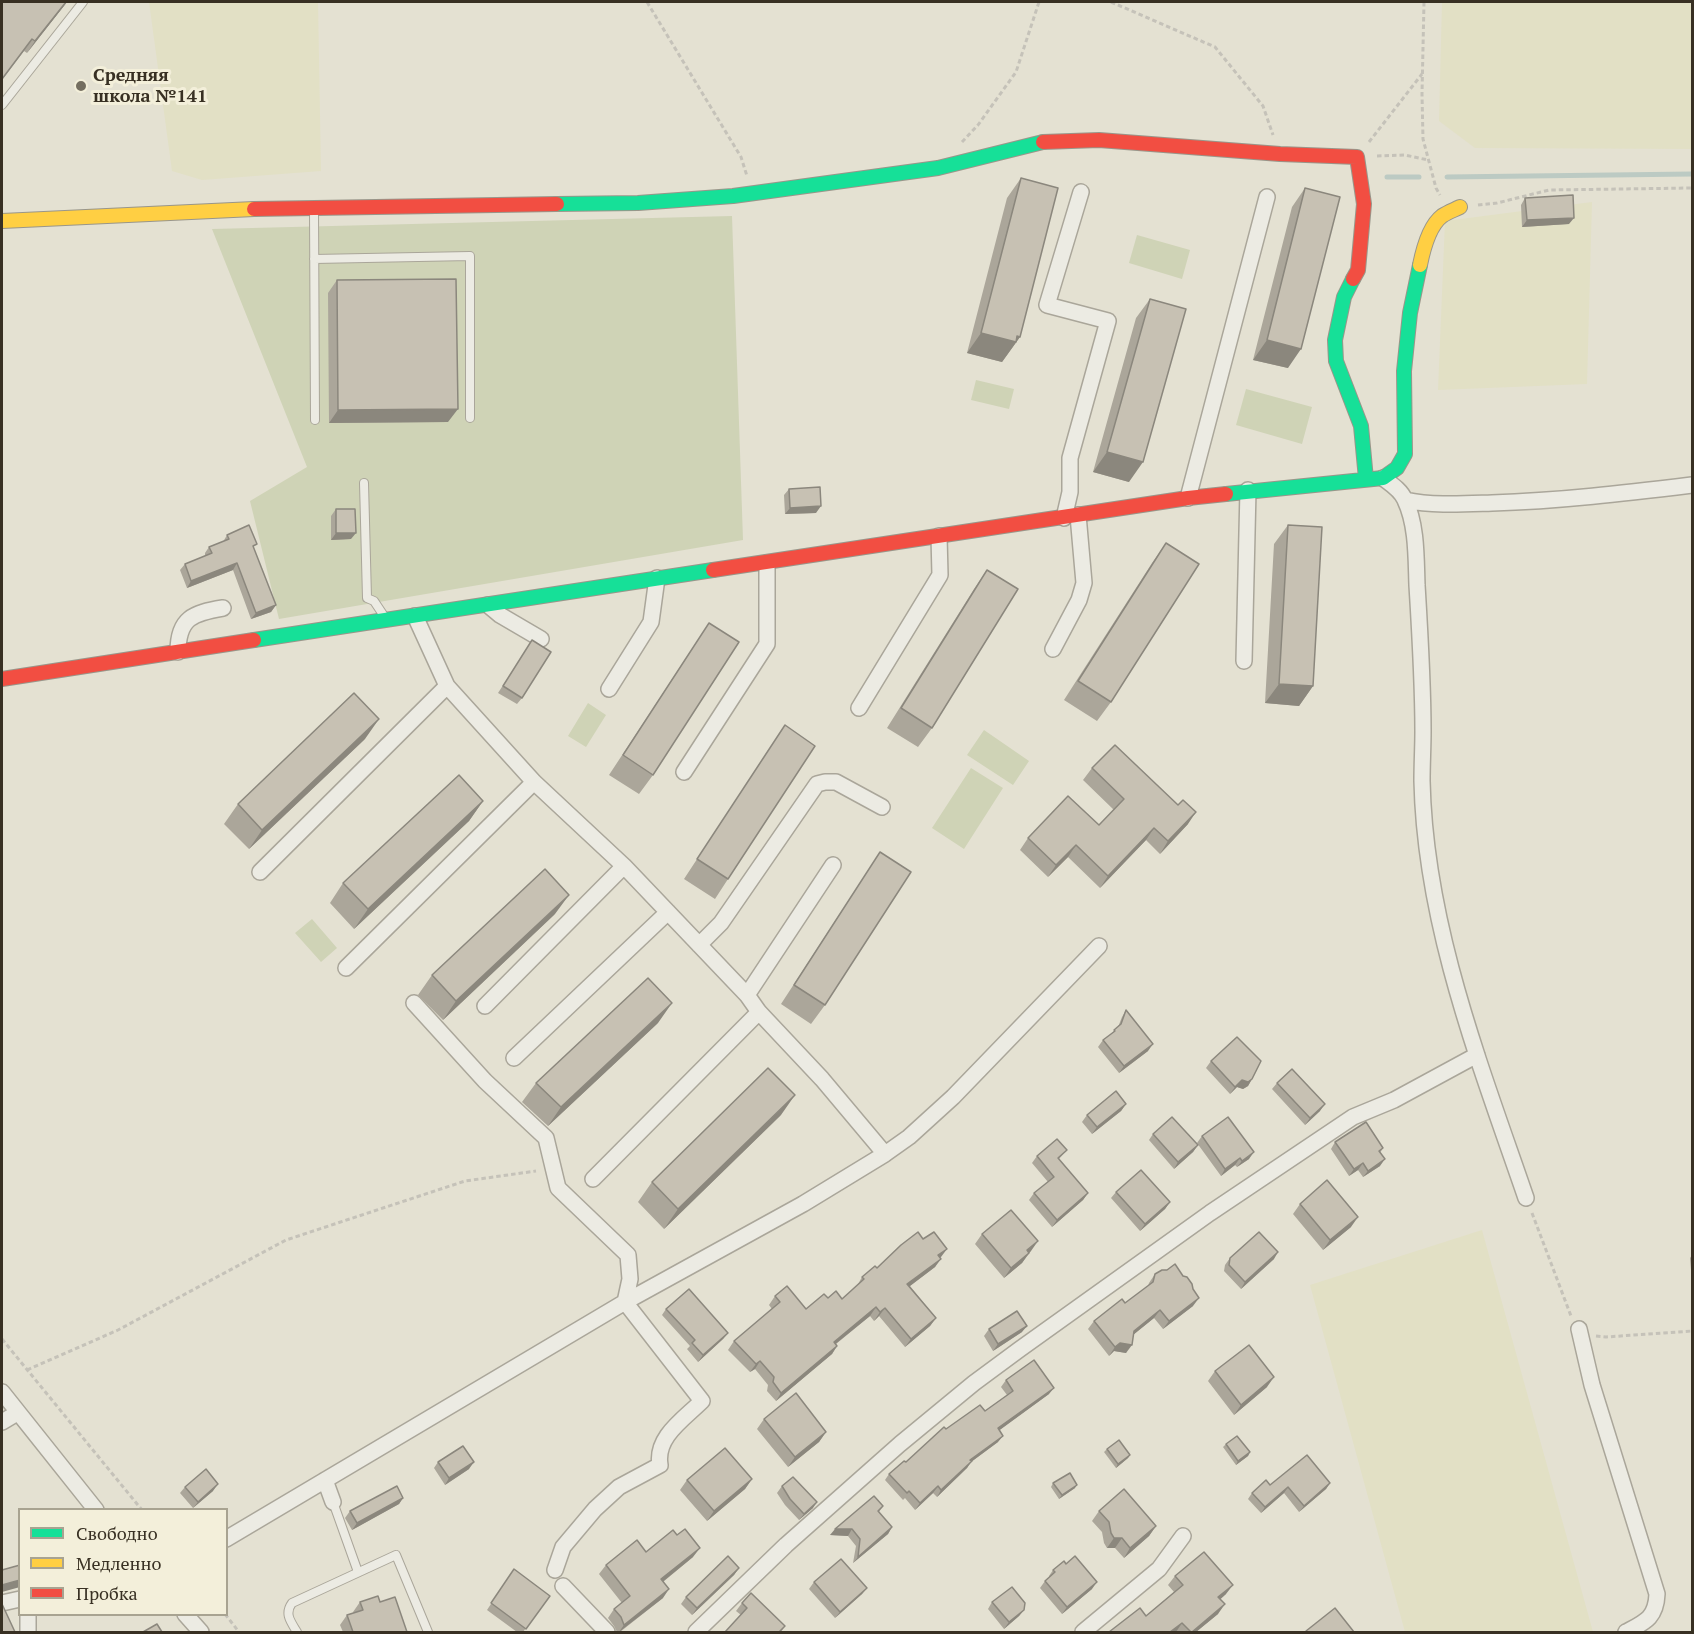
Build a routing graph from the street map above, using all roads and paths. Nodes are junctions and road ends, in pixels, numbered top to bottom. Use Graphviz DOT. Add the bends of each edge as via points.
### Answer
graph roads {
  1 [pos="83,2"];
  2 [pos="647,2"];
  3 [pos="1039,2"];
  4 [pos="1111,2"];
  5 [pos="1424,2"];
  6 [pos="1423,72"];
  7 [pos="2,105"];
  8 [pos="962,142"];
  9 [pos="1280,154"];
  10 [pos="1357,157"];
  11 [pos="1428,160"];
  12 [pos="1436,188"];
  13 [pos="1692,188"];
  14 [pos="1081,192"];
  15 [pos="753,193"];
  16 [pos="1267,197"];
  17 [pos="1460,207"];
  18 [pos="314,208"];
  19 [pos="2,221"];
  20 [pos="314,259"];
  21 [pos="470,418"];
  22 [pos="315,420"];
  23 [pos="1383,478"];
  24 [pos="1366,479"];
  25 [pos="364,483"];
  26 [pos="1692,485"];
  27 [pos="1248,490"];
  28 [pos="1188,498"];
  29 [pos="1405,500"];
  30 [pos="1071,516"];
  31 [pos="939,536"];
  32 [pos="767,563"];
  33 [pos="657,578"];
  34 [pos="488,605"];
  35 [pos="223,608"];
  36 [pos="415,616"];
  37 [pos="387,620"];
  38 [pos="541,639"];
  39 [pos="1053,649"];
  40 [pos="178,652"];
  41 [pos="1245,660"];
  42 [pos="2,679"];
  43 [pos="447,686"];
  44 [pos="609,689"];
  45 [pos="859,708"];
  46 [pos="684,772"];
  47 [pos="534,782"];
  48 [pos="882,807"];
  49 [pos="833,865"];
  50 [pos="624,866"];
  51 [pos="260,872"];
  52 [pos="668,912"];
  53 [pos="699,945"];
  54 [pos="1099,946"];
  55 [pos="346,968"];
  56 [pos="747,995"];
  57 [pos="414,1003"];
  58 [pos="485,1006"];
  59 [pos="759,1012"];
  60 [pos="1477,1055"];
  61 [pos="514,1058"];
  62 [pos="885,1154"];
  63 [pos="553,1168"];
  64 [pos="593,1179"];
  65 [pos="1526,1198"];
  66 [pos="625,1302"];
  67 [pos="1579,1329"];
  68 [pos="1692,1331"];
  69 [pos="2,1339"];
  70 [pos="27,1370"];
  71 [pos="2,1392"];
  72 [pos="17,1413"];
  73 [pos="2,1422"];
  74 [pos="325,1480"];
  75 [pos="333,1503"];
  76 [pos="95,1508"];
  77 [pos="141,1508"];
  78 [pos="1183,1536"];
  79 [pos="228,1538"];
  80 [pos="555,1570"];
  81 [pos="358,1572"];
  82 [pos="563,1586"];
  83 [pos="18,1599"];
  84 [pos="2,1603"];
  85 [pos="28,1616"];
  86 [pos="187,1616"];
  87 [pos="227,1616"];
  88 [pos="28,1632"];
  89 [pos="201,1632"];
  90 [pos="239,1632"];
  91 [pos="297,1632"];
  92 [pos="428,1632"];
  93 [pos="607,1632"];
  94 [pos="696,1632"];
  95 [pos="1083,1632"];
  96 [pos="1626,1632"];
  1 -- 7 [label="lane"];
  2 -- 15 [label="path" via="741,157"];
  3 -- 8 [label="path" via="1016,72"];
  4 -- 9 [label="path" via="1215,46 1263,106"];
  5 -- 6 [label="path"];
  6 -- 10 [label="path"];
  6 -- 11 [label="path" via="1423,139"];
  9 -- 10 [label="street"];
  9 -- 15 [label="street" via="1099,140 1047,141 938,168"];
  10 -- 11 [label="path" via="1405,155"];
  10 -- 24 [label="street" via="1364,204 1358,270 1344,297 1335,340 1336,361 1361,426"];
  11 -- 12 [label="path"];
  13 -- 17 [label="path" via="1549,190 1497,203"];
  14 -- 30 [label="street" via="1047,305 1108,321 1070,458"];
  15 -- 18 [label="street" via="638,203"];
  16 -- 28 [label="street"];
  17 -- 23 [label="street" via="1436,221 1417,272 1405,370 1406,443 1396,469"];
  18 -- 19 [label="street"];
  18 -- 20 [label="lane"];
  20 -- 21 [label="lane" via="471,256"];
  20 -- 22 [label="lane"];
  23 -- 24 [label="street"];
  23 -- 29 [label="street"];
  24 -- 27 [label="street"];
  25 -- 37 [label="lane" via="367,598 374,601"];
  26 -- 29 [label="street" via="1548,501 1421,504"];
  27 -- 28 [label="street"];
  27 -- 41 [label="street"];
  28 -- 30 [label="street"];
  29 -- 60 [label="street" via="1416,560 1422,782 1428,843 1451,964"];
  30 -- 31 [label="street"];
  30 -- 39 [label="street" via="1083,583 1079,600"];
  31 -- 32 [label="street"];
  31 -- 45 [label="street" via="940,575"];
  32 -- 33 [label="street"];
  32 -- 46 [label="street" via="766,644"];
  33 -- 34 [label="street"];
  33 -- 44 [label="street" via="651,622"];
  34 -- 36 [label="street"];
  34 -- 38 [label="street"];
  35 -- 40 [label="street" via="187,620 178,638"];
  36 -- 37 [label="street"];
  36 -- 43 [label="street"];
  37 -- 40 [label="street"];
  40 -- 42 [label="street"];
  43 -- 47 [label="street"];
  43 -- 51 [label="street"];
  47 -- 50 [label="street"];
  47 -- 55 [label="street"];
  48 -- 53 [label="street" via="836,782 817,784 721,923"];
  49 -- 56 [label="street"];
  50 -- 52 [label="street"];
  50 -- 58 [label="street"];
  52 -- 53 [label="street"];
  52 -- 61 [label="street"];
  53 -- 56 [label="street"];
  54 -- 62 [label="street" via="953,1097"];
  56 -- 59 [label="street"];
  57 -- 63 [label="street" via="485,1081 546,1138"];
  59 -- 62 [label="street"];
  59 -- 64 [label="street"];
  60 -- 65 [label="street"];
  60 -- 94 [label="street" via="1394,1100 1353,1117 1020,1349 900,1444"];
  62 -- 66 [label="street"];
  63 -- 66 [label="street" via="558,1188 628,1255 630,1280"];
  63 -- 70 [label="path" via="465,1181 286,1240 118,1330"];
  65 -- 67 [label="path" via="1572,1320"];
  66 -- 74 [label="street"];
  66 -- 80 [label="street" via="702,1401 662,1443 660,1465 619,1488 574,1532 563,1547"];
  67 -- 68 [label="path" via="1606,1337"];
  67 -- 96 [label="street" via="1592,1385 1657,1594 1657,1606 1648,1620"];
  69 -- 70 [label="path"];
  70 -- 77 [label="path"];
  71 -- 72 [label="street"];
  72 -- 73 [label="street"];
  72 -- 76 [label="street"];
  74 -- 75 [label="street"];
  74 -- 79 [label="street"];
  75 -- 81 [label="lane"];
  78 -- 95 [label="street" via="1159,1569"];
  81 -- 91 [label="lane" via="292,1603 287,1614"];
  81 -- 92 [label="lane" via="396,1555"];
  82 -- 93 [label="street"];
  83 -- 84 [label="street"];
  85 -- 88 [label="street"];
  86 -- 89 [label="street"];
  87 -- 90 [label="path"];
}
